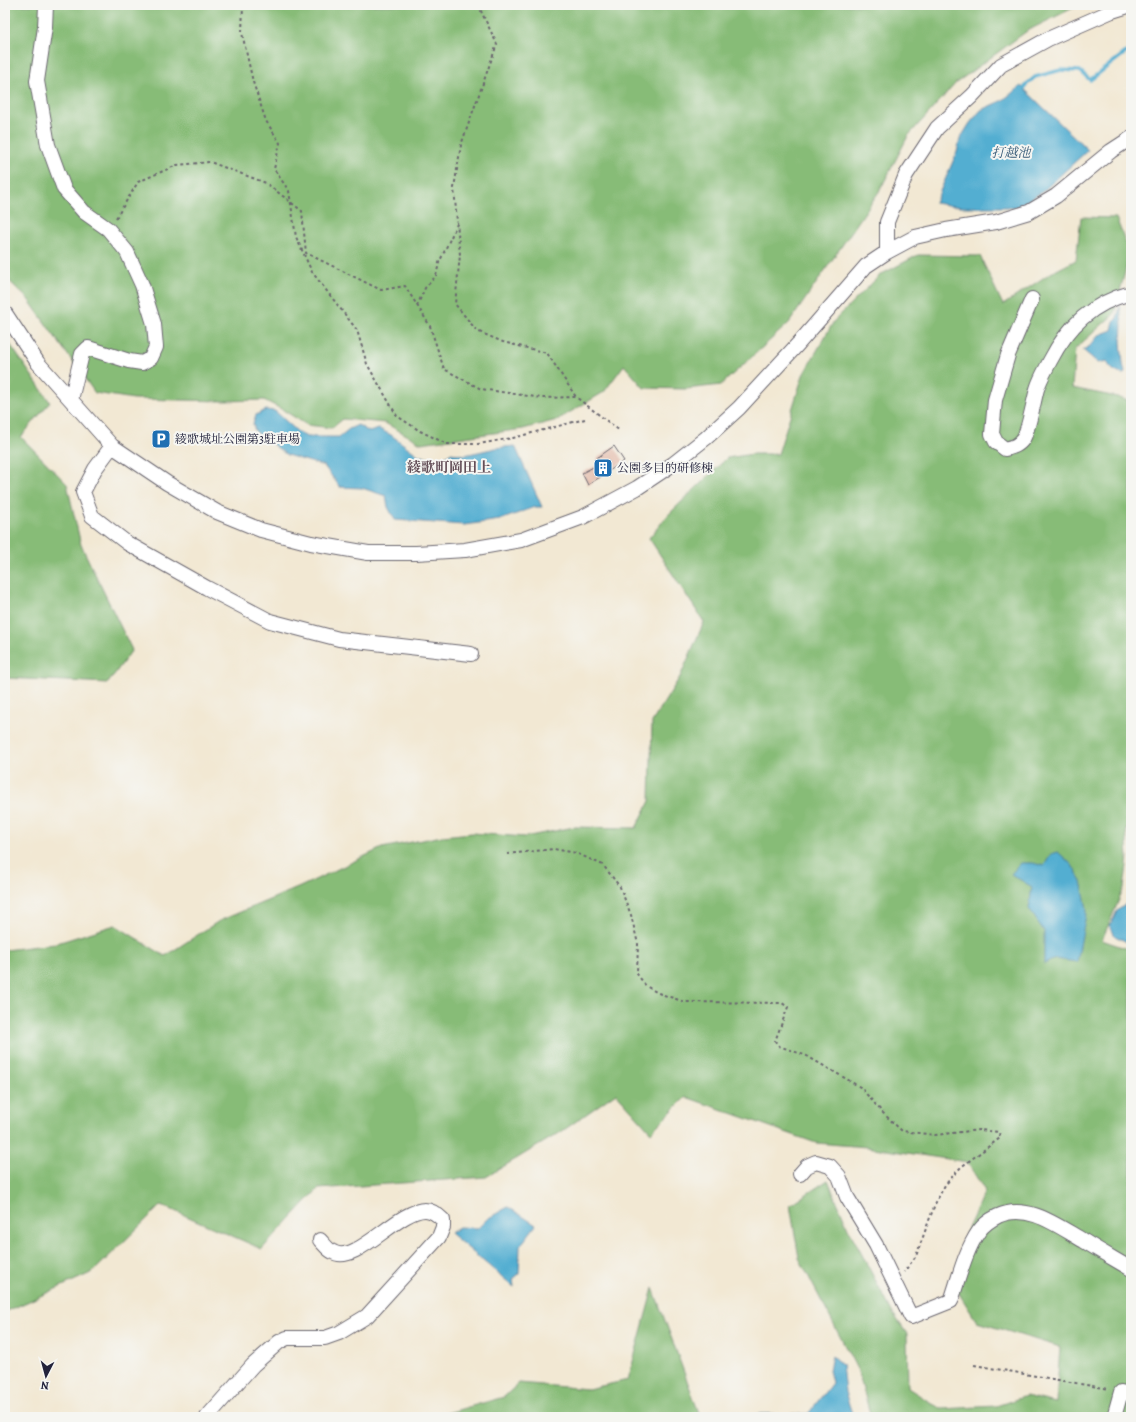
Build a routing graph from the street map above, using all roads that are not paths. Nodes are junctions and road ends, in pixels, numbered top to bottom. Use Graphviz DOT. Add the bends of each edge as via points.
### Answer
graph roads {
  1 [pos="46,5"];
  2 [pos="1131,5"];
  3 [pos="1131,138"];
  4 [pos="887,252"];
  5 [pos="1131,293"];
  6 [pos="1032,299"];
  7 [pos="5,313"];
  8 [pos="71,400"];
  9 [pos="112,446"];
  10 [pos="472,654"];
  11 [pos="800,1174"];
  12 [pos="320,1240"];
  13 [pos="1131,1269"];
  14 [pos="1126,1393"];
  15 [pos="207,1417"];
  16 [pos="1114,1417"];
  1 -- 8 [label="street" via="36,81 48,145 64,189 84,212 108,229 127,252 142,285 154,324 156,347 151,358 142,363 88,348 82,354"];
  2 -- 4 [label="street" via="1048,39 1001,65 938,128 906,175 887,222"];
  3 -- 4 [label="street" via="1056,196 1029,212 996,222 915,238"];
  4 -- 9 [label="street" via="866,266 739,408 673,464 630,492 583,517 521,540 465,550 416,553 368,553 311,543 261,530 217,512 167,483"];
  5 -- 6 [label="street" via="1090,310 1072,327 1058,346 1040,381 1024,438 1016,447 1005,449 996,442 992,434 995,400 1008,355"];
  7 -- 8 [label="street" via="38,363"];
  8 -- 9 [label="street"];
  9 -- 10 [label="street" via="95,469 83,492 92,516 127,543 270,621 339,639"];
  11 -- 13 [label="street" via="807,1166 816,1162 830,1166 839,1176 847,1197 876,1245 912,1317 951,1301 970,1246 979,1230 1004,1213 1035,1214"];
  12 -- 15 [label="street" via="333,1253 347,1254 417,1212 425,1210 436,1213 443,1220 439,1237 367,1316 339,1333 325,1338 287,1338 279,1342 253,1365"];
  14 -- 16 [label="street"];
}
